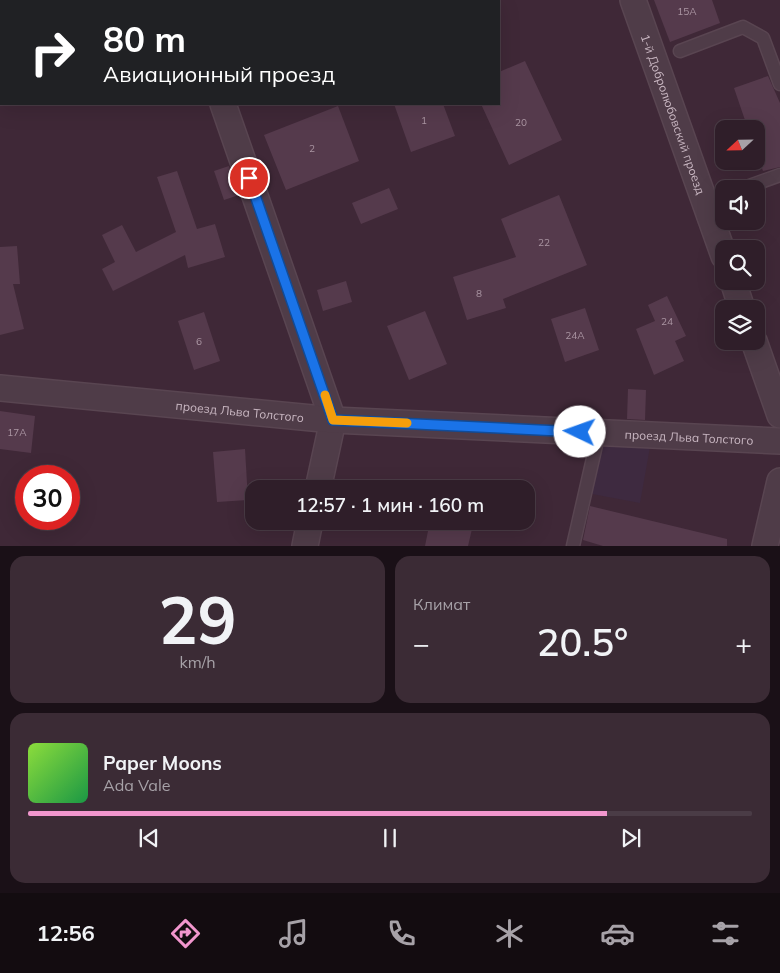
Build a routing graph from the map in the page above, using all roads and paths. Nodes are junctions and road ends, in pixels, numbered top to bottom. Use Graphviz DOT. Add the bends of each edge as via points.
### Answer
graph roads {
  1 [pos="633,0"];
  2 [pos="680,51"];
  3 [pos="780,84"];
  4 [pos="223,105"];
  5 [pos="780,175"];
  6 [pos="765,180"];
  7 [pos="714,198"];
  8 [pos="721,240"];
  9 [pos="757,350"];
  10 [pos="0,388"];
  11 [pos="780,415"];
  12 [pos="333,420"];
  13 [pos="599,432"];
  14 [pos="780,440"];
  15 [pos="320,480"];
  16 [pos="780,481"];
  17 [pos="308,530"];
  18 [pos="304,546"];
  19 [pos="573,546"];
  20 [pos="765,546"];
  1 -- 7 [label="street, 1-й Добролюбовский проезд"];
  2 -- 3 [label="lane" via="743,27 763,38"];
  4 -- 12 [label="street"];
  5 -- 6 [label="lane"];
  7 -- 8 [label="street, 1-й Добролюбовский проезд"];
  9 -- 11 [label="street"];
  10 -- 12 [label="street, проезд Льва Толстого"];
  12 -- 13 [label="street, проезд Льва Толстого"];
  12 -- 15 [label="street"];
  13 -- 14 [label="street, проезд Льва Толстого"];
  13 -- 19 [label="lane"];
  16 -- 20 [label="street"];
  17 -- 18 [label="street"];
}
